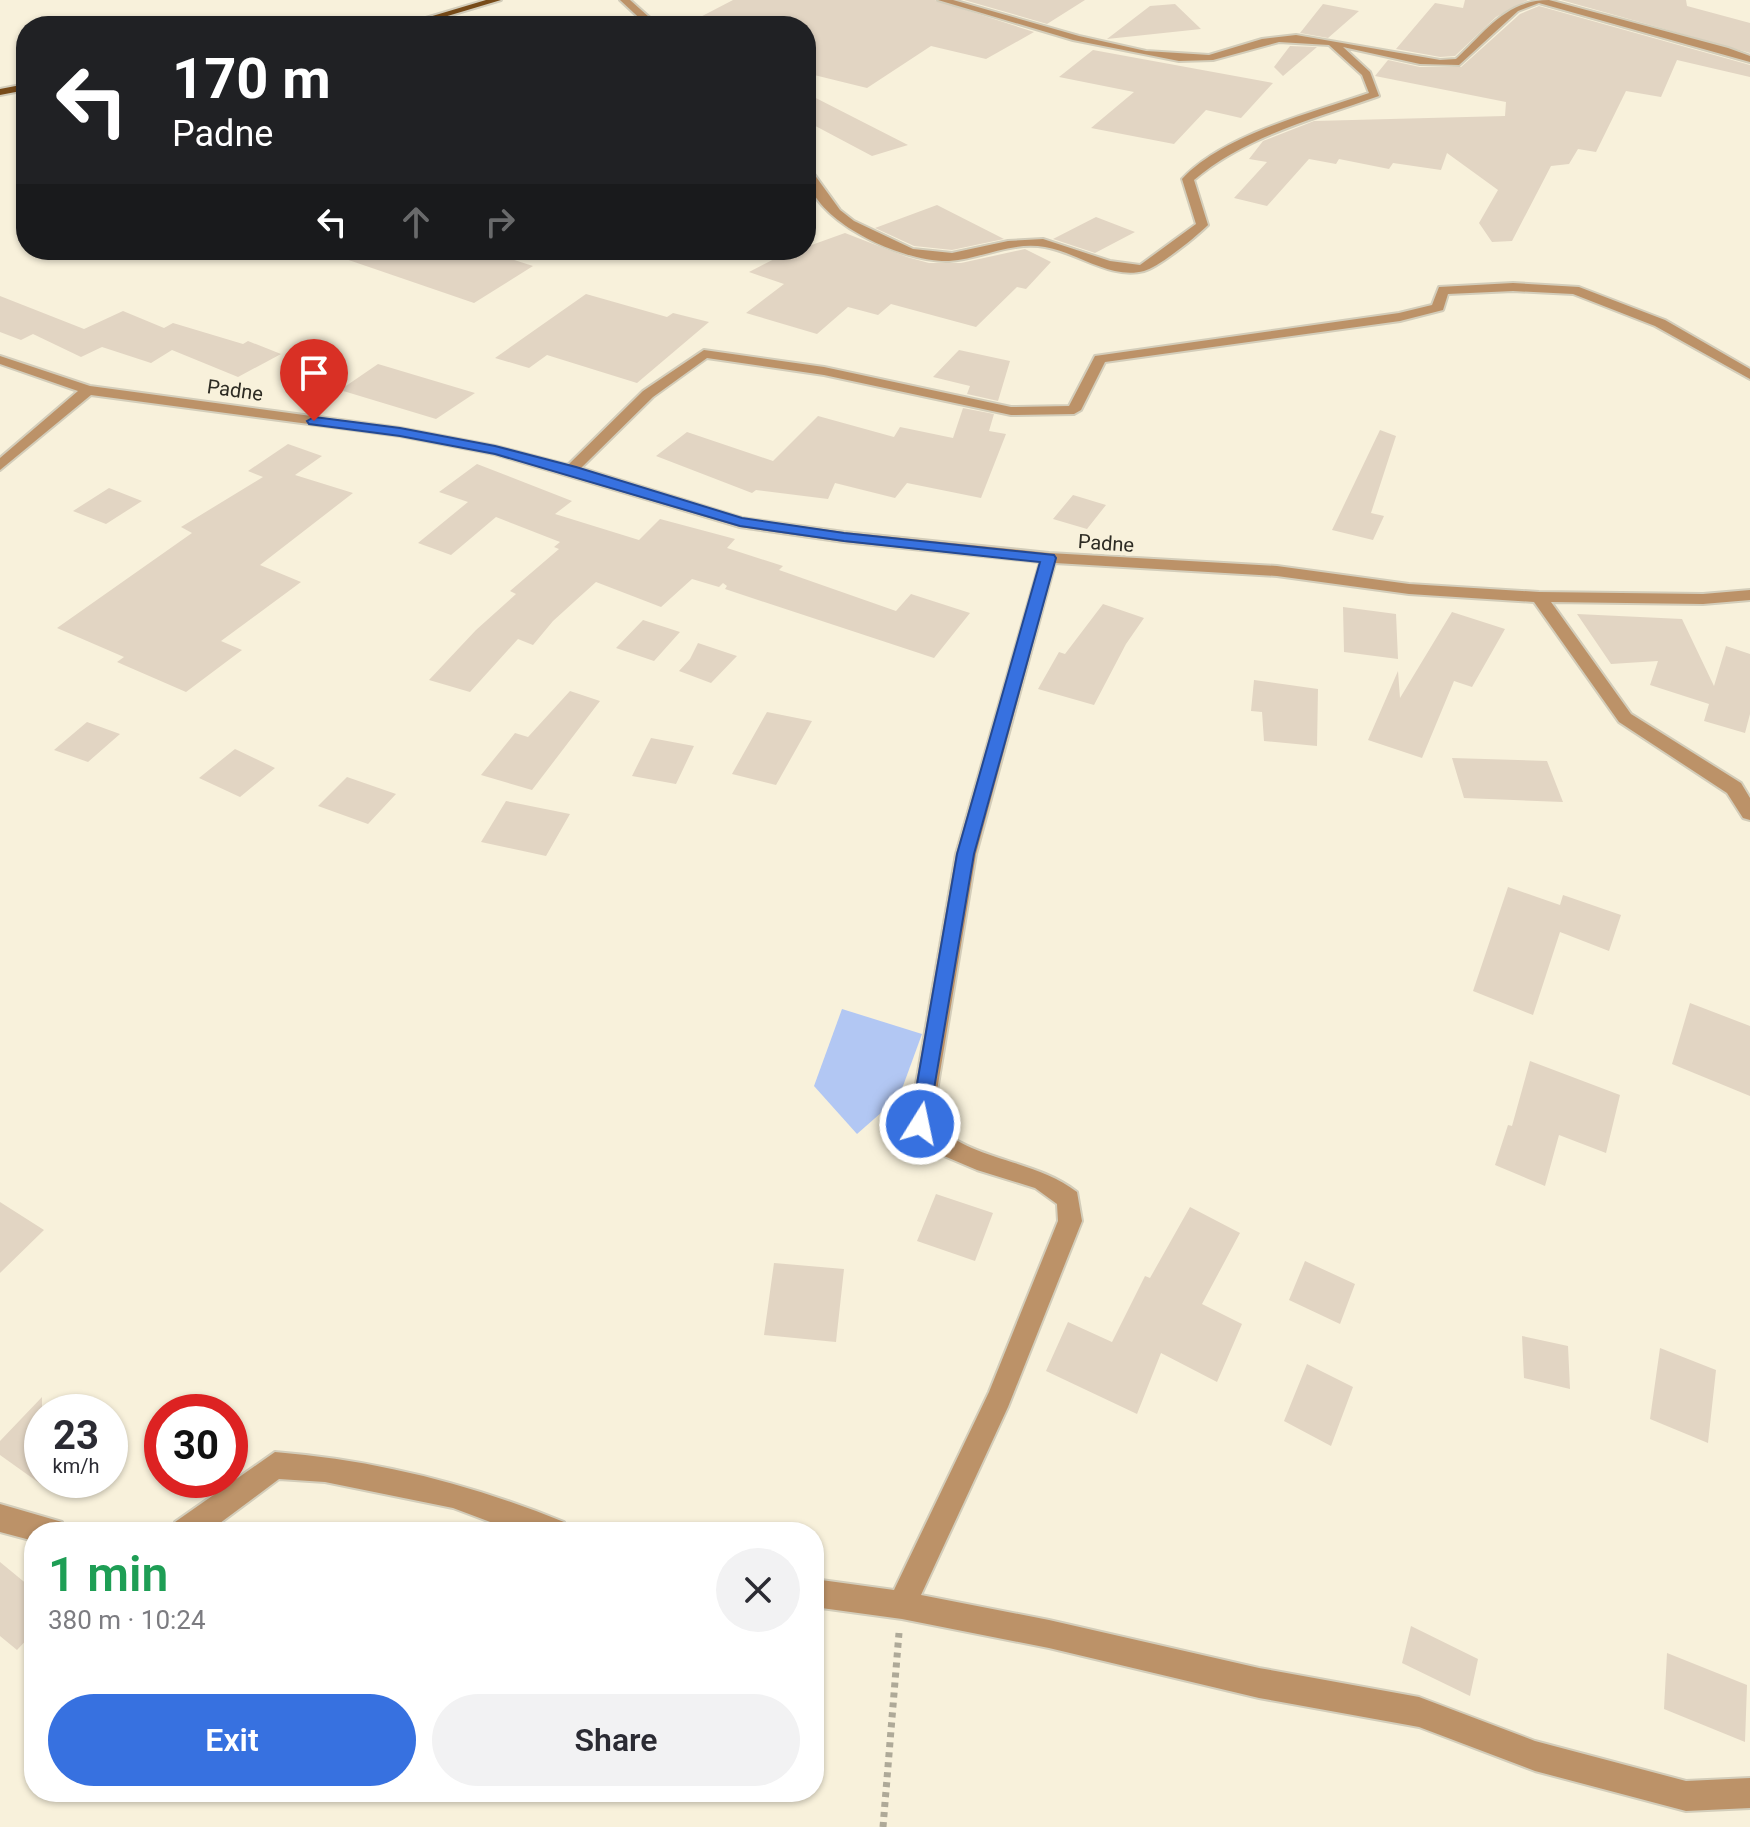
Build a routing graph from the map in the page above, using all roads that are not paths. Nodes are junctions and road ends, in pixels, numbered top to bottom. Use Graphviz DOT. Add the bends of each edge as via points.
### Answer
graph roads {
  1 [pos="496,0"];
  2 [pos="625,0"];
  3 [pos="943,0"];
  4 [pos="1539,0"];
  5 [pos="439,16"];
  6 [pos="643,16"];
  7 [pos="1333,44"];
  8 [pos="1750,59"];
  9 [pos="816,183"];
  10 [pos="0,360"];
  11 [pos="1750,375"];
  12 [pos="88,390"];
  13 [pos="0,466"];
  14 [pos="571,470"];
  15 [pos="1049,558"];
  16 [pos="1750,595"];
  17 [pos="1539,597"];
  18 [pos="1750,813"];
  19 [pos="0,1518"];
  20 [pos="198,1522"];
  21 [pos="527,1522"];
  22 [pos="24,1524"];
  23 [pos="824,1594"];
  24 [pos="902,1605"];
  25 [pos="1750,1793"];
  1 -- 5 [label="main road"];
  2 -- 6 [label="street"];
  3 -- 7 [label="street" via="1174,57 1210,58 1240,47 1299,38"];
  4 -- 7 [label="street" via="1515,9 1459,62"];
  4 -- 8 [label="street"];
  7 -- 9 [label="street" via="1366,74 1375,94 1201,165 1188,179 1202,225 1143,268 1034,243 927,257 862,232 836,214"];
  10 -- 12 [label="street, Padne"];
  11 -- 14 [label="street" via="1660,323 1575,290 1443,290 1438,307 1400,317 1100,359 1074,410 1011,411 838,374 704,354 648,394"];
  12 -- 13 [label="street"];
  12 -- 14 [label="street, Padne" via="400,432"];
  14 -- 15 [label="street, Padne" via="740,522"];
  15 -- 17 [label="street, Padne" via="1277,571 1409,589"];
  15 -- 24 [label="street" via="966,854 920,1124 955,1152 1046,1182 1069,1199 1070,1221 999,1398"];
  16 -- 17 [label="street, Padne"];
  17 -- 18 [label="street" via="1625,718 1734,788"];
  19 -- 22 [label="street"];
  20 -- 21 [label="street" via="275,1465 325,1469 453,1495"];
  23 -- 24 [label="street"];
  24 -- 25 [label="street" via="1259,1683 1419,1712 1535,1756 1686,1796"];
}
